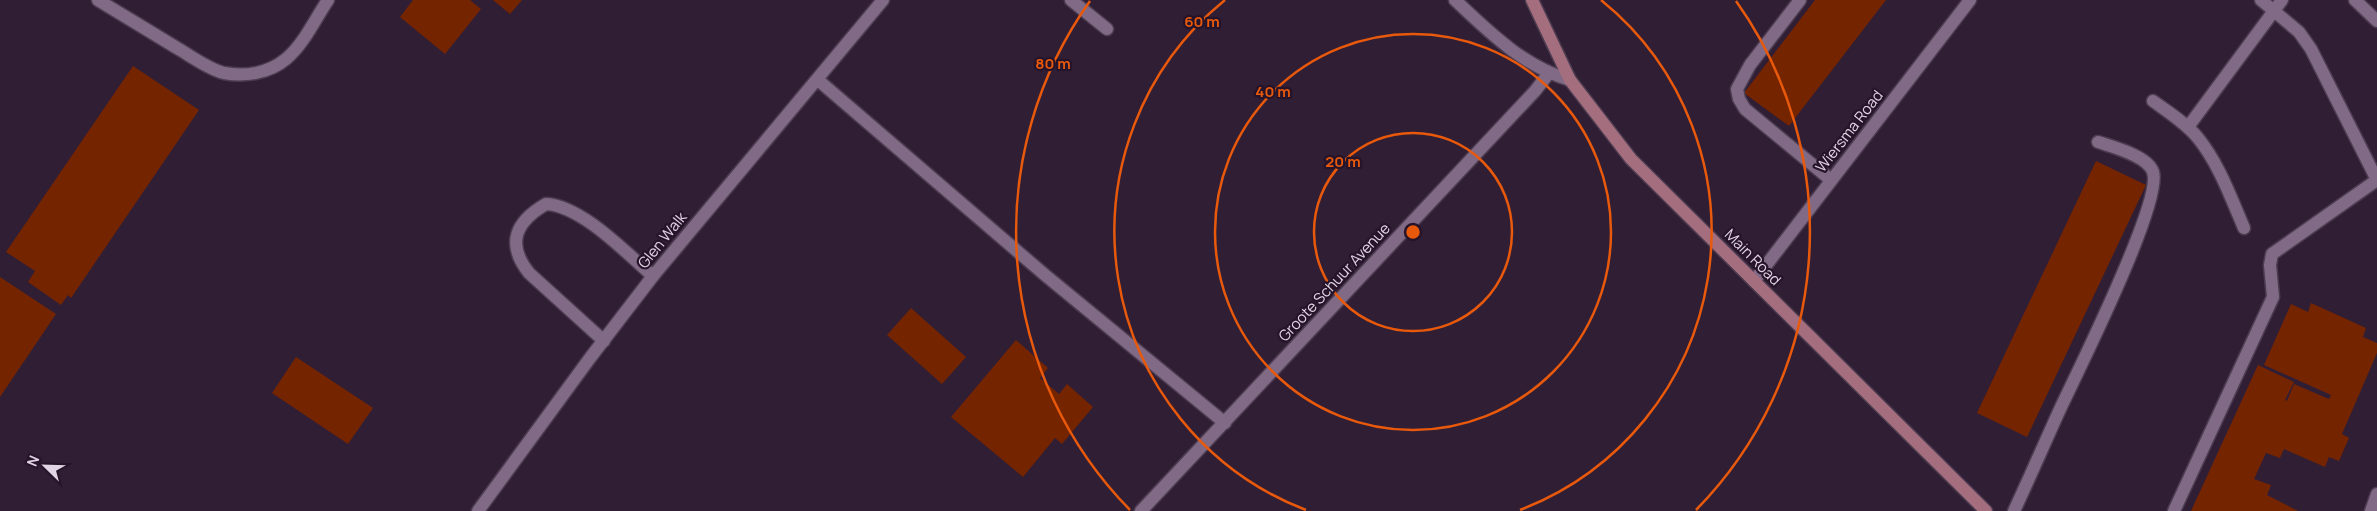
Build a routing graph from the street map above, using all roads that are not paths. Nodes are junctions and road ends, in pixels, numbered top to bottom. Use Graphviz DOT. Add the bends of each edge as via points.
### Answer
graph roads {
  1 [pos="98,0"];
  2 [pos="328,0"];
  3 [pos="883,0"];
  4 [pos="1071,0"];
  5 [pos="1455,0"];
  6 [pos="1800,0"];
  7 [pos="1970,0"];
  8 [pos="2260,0"];
  9 [pos="2282,0"];
  10 [pos="2355,0"];
  11 [pos="1537,2"];
  12 [pos="2274,10"];
  13 [pos="2377,21"];
  14 [pos="1107,29"];
  15 [pos="1549,73"];
  16 [pos="818,80"];
  17 [pos="1570,80"];
  18 [pos="2153,101"];
  19 [pos="2188,127"];
  20 [pos="2098,142"];
  21 [pos="1831,180"];
  22 [pos="2377,180"];
  23 [pos="2244,228"];
  24 [pos="653,276"];
  25 [pos="1754,281"];
  26 [pos="604,341"];
  27 [pos="1225,423"];
  28 [pos="2377,494"];
  29 [pos="478,511"];
  30 [pos="1141,511"];
  31 [pos="1986,511"];
  32 [pos="2014,511"];
  33 [pos="2174,511"];
  34 [pos="2371,511"];
  1 -- 2 [label="street" via="223,73 256,74 274,68 295,50"];
  3 -- 16 [label="street, Glen Walk"];
  4 -- 14 [label="street"];
  5 -- 15 [label="street" via="1514,53"];
  6 -- 21 [label="street" via="1750,65 1736,89 1746,109"];
  7 -- 21 [label="street, Wiersma Road"];
  8 -- 12 [label="street"];
  9 -- 12 [label="street"];
  10 -- 13 [label="street"];
  11 -- 17 [label="main road, Main Road"];
  12 -- 19 [label="street"];
  12 -- 22 [label="street" via="2299,32 2311,49"];
  15 -- 17 [label="street"];
  15 -- 27 [label="street, Groote Schuur Avenue"];
  16 -- 24 [label="street, Glen Walk"];
  16 -- 27 [label="street"];
  17 -- 25 [label="main road, Main Road" via="1631,160"];
  18 -- 19 [label="street"];
  19 -- 23 [label="street" via="2216,165"];
  20 -- 32 [label="street" via="2140,158 2153,171 2155,183 2116,290"];
  21 -- 25 [label="street, Wiersma Road"];
  22 -- 33 [label="street" via="2272,254 2273,297"];
  24 -- 26 [label="street, Glen Walk"];
  24 -- 26 [label="street" via="584,218 568,209 546,204 529,215 517,236 519,260 529,273"];
  25 -- 31 [label="main road, Main Road"];
  26 -- 29 [label="street, Glen Walk"];
  27 -- 30 [label="street, Groote Schuur Avenue"];
  28 -- 34 [label="street"];
}
